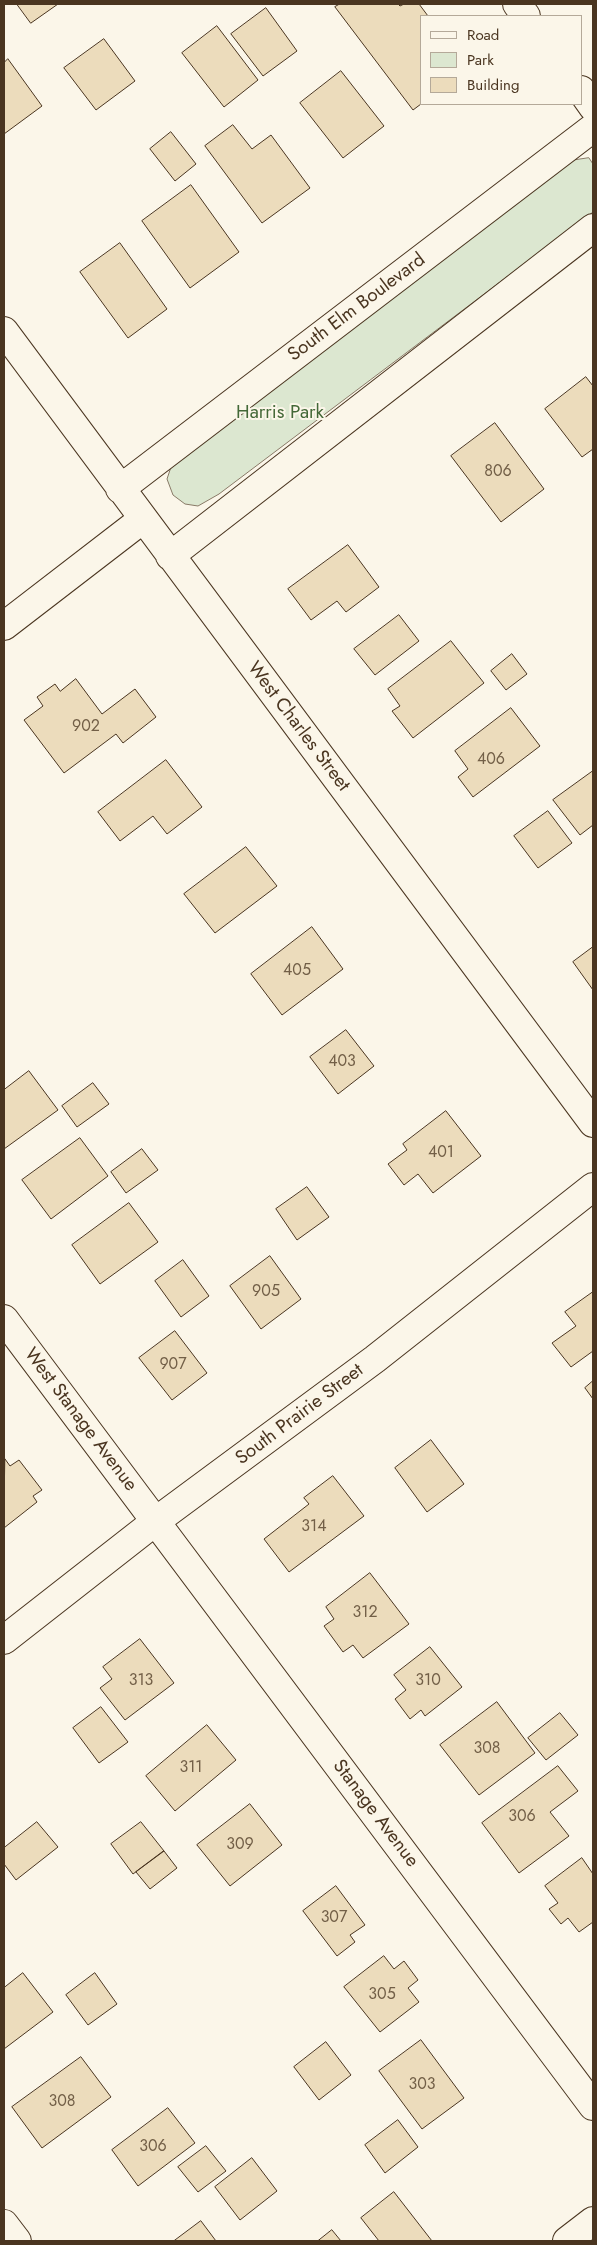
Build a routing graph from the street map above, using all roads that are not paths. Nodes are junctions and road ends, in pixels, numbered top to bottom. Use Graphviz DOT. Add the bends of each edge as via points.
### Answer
graph roads {
  1 [pos="517,4"];
  2 [pos="525,15"];
  3 [pos="582,91"];
  4 [pos="593,107"];
  5 [pos="593,128"];
  6 [pos="593,228"];
  7 [pos="4,331"];
  8 [pos="120,489"];
  9 [pos="143,519"];
  10 [pos="170,556"];
  11 [pos="4,626"];
  12 [pos="593,1123"];
  13 [pos="593,1187"];
  14 [pos="4,1319"];
  15 [pos="156,1521"];
  16 [pos="4,1640"];
  17 [pos="593,2106"];
  18 [pos="593,2222"];
  19 [pos="4,2224"];
  20 [pos="16,2241"];
  21 [pos="567,2241"];
  1 -- 2 [label="street"];
  3 -- 4 [label="street"];
  5 -- 8 [label="street, South Elm Boulevard"];
  6 -- 10 [label="street"];
  7 -- 8 [label="street, West Charles Street"];
  8 -- 9 [label="street, West Charles Street"];
  9 -- 10 [label="street, West Charles Street"];
  9 -- 11 [label="street"];
  10 -- 12 [label="street, West Charles Street"];
  13 -- 15 [label="street, South Prairie Street" via="374,1359"];
  14 -- 15 [label="street, West Stanage Avenue"];
  15 -- 16 [label="street, South Prairie Street"];
  15 -- 17 [label="street, Stanage Avenue"];
  18 -- 21 [label="street"];
  19 -- 20 [label="street"];
}
